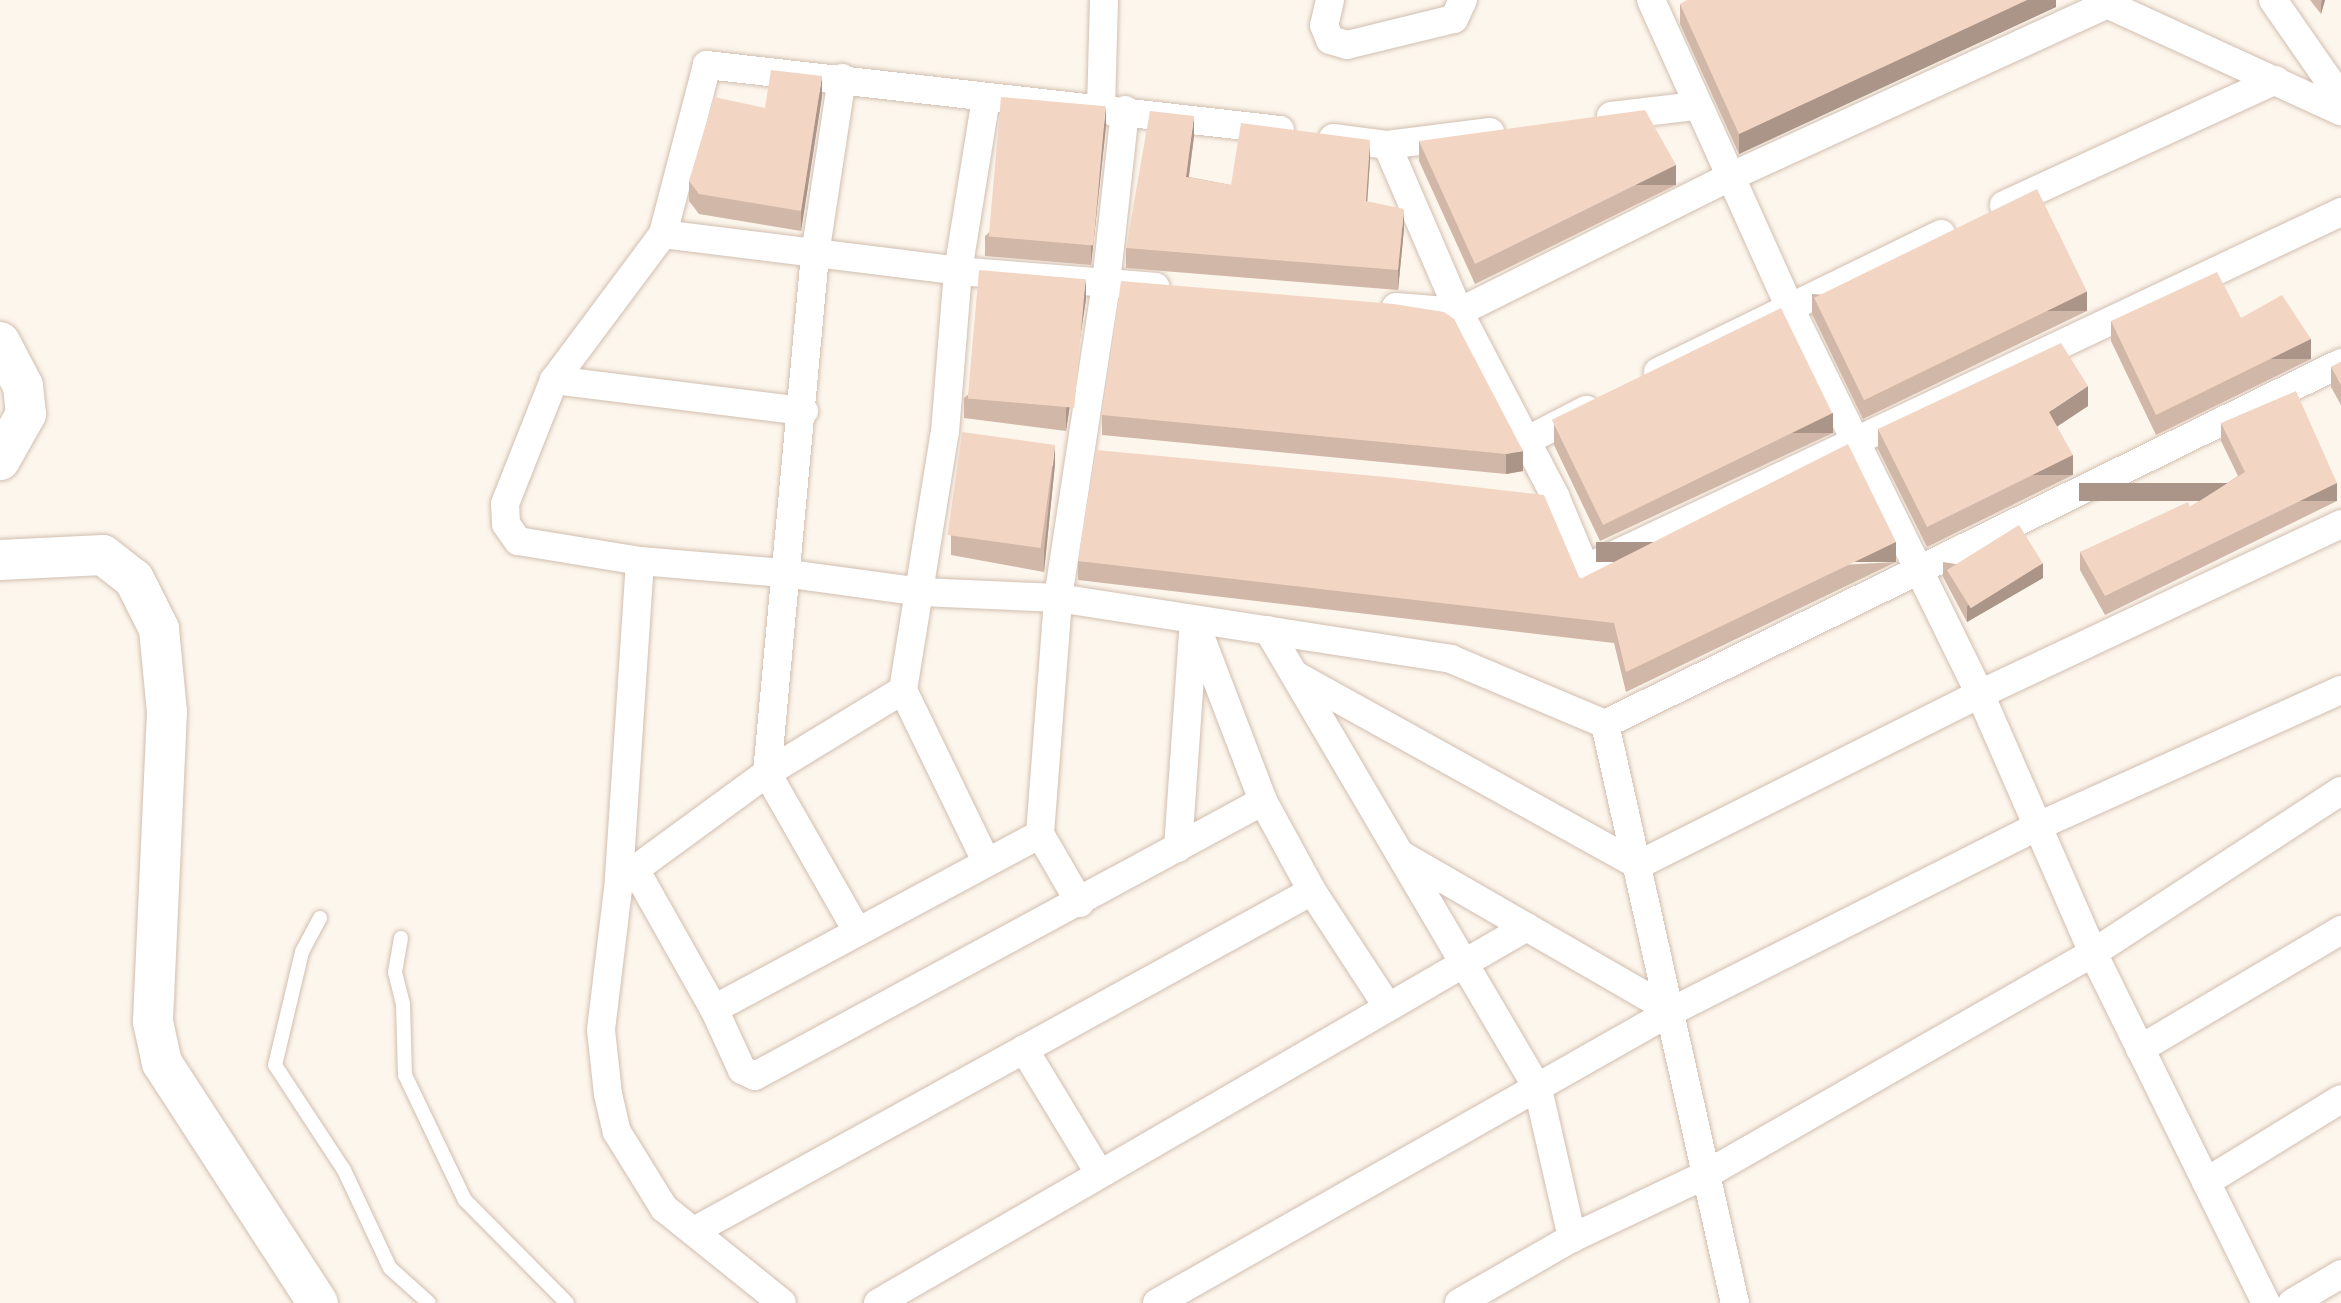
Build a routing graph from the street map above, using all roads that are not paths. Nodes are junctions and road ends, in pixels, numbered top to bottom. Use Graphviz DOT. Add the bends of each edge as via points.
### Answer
graph roads {
  1 [pos="1104,0"];
  2 [pos="1330,0"];
  3 [pos="1463,0"];
  4 [pos="1654,0"];
  5 [pos="1678,0"];
  6 [pos="2273,0"];
  7 [pos="2107,2"];
  8 [pos="842,78"];
  9 [pos="2276,80"];
  10 [pos="2341,98"];
  11 [pos="986,99"];
  12 [pos="1696,106"];
  13 [pos="1113,109"];
  14 [pos="2341,111"];
  15 [pos="1588,119"];
  16 [pos="1510,129"];
  17 [pos="1387,145"];
  18 [pos="1730,177"];
  19 [pos="2341,212"];
  20 [pos="663,234"];
  21 [pos="815,255"];
  22 [pos="958,271"];
  23 [pos="1106,283"];
  24 [pos="1182,289"];
  25 [pos="1788,304"];
  26 [pos="1366,305"];
  27 [pos="1459,312"];
  28 [pos="0,342"];
  29 [pos="2341,363"];
  30 [pos="554,380"];
  31 [pos="1636,383"];
  32 [pos="1609,398"];
  33 [pos="804,411"];
  34 [pos="945,432"];
  35 [pos="975,436"];
  36 [pos="1857,438"];
  37 [pos="1526,441"];
  38 [pos="1051,447"];
  39 [pos="1081,451"];
  40 [pos="1113,454"];
  41 [pos="0,460"];
  42 [pos="1523,493"];
  43 [pos="1555,496"];
  44 [pos="2341,524"];
  45 [pos="0,560"];
  46 [pos="640,561"];
  47 [pos="1919,571"];
  48 [pos="783,573"];
  49 [pos="921,592"];
  50 [pos="1058,598"];
  51 [pos="1194,620"];
  52 [pos="1268,630"];
  53 [pos="1297,676"];
  54 [pos="903,690"];
  55 [pos="2341,690"];
  56 [pos="1980,694"];
  57 [pos="1605,724"];
  58 [pos="767,773"];
  59 [pos="2341,791"];
  60 [pos="1263,801"];
  61 [pos="2036,827"];
  62 [pos="1040,834"];
  63 [pos="1178,848"];
  64 [pos="1396,852"];
  65 [pos="985,859"];
  66 [pos="1638,865"];
  67 [pos="627,875"];
  68 [pos="1312,891"];
  69 [pos="1080,903"];
  70 [pos="320,918"];
  71 [pos="1527,927"];
  72 [pos="2341,930"];
  73 [pos="857,931"];
  74 [pos="401,938"];
  75 [pos="2093,953"];
  76 [pos="1467,962"];
  77 [pos="1386,1004"];
  78 [pos="714,1009"];
  79 [pos="1672,1011"];
  80 [pos="1024,1049"];
  81 [pos="2140,1049"];
  82 [pos="1538,1089"];
  83 [pos="2341,1099"];
  84 [pos="1099,1173"];
  85 [pos="1705,1175"];
  86 [pos="2206,1182"];
  87 [pos="694,1231"];
  88 [pos="1572,1238"];
  89 [pos="2341,1274"];
  90 [pos="318,1303"];
  91 [pos="429,1303"];
  92 [pos="567,1303"];
  93 [pos="782,1303"];
  94 [pos="878,1303"];
  95 [pos="1157,1303"];
  96 [pos="1459,1303"];
  97 [pos="1735,1303"];
  98 [pos="2266,1303"];
  99 [pos="2292,1303"];
  1 -- 13 [label="street"];
  2 -- 3 [label="street" via="1324,25 1330,40 1347,45 1454,19"];
  4 -- 5 [label="street" via="1669,5"];
  4 -- 12 [label="street"];
  6 -- 10 [label="street"];
  7 -- 9 [label="street"];
  7 -- 18 [label="street"];
  8 -- 11 [label="street"];
  8 -- 20 [label="street" via="707,65"];
  8 -- 21 [label="street"];
  9 -- 14 [label="street"];
  9 -- 25 [label="street"];
  11 -- 13 [label="street"];
  11 -- 22 [label="street"];
  12 -- 15 [label="street"];
  12 -- 18 [label="street"];
  13 -- 17 [label="street"];
  13 -- 23 [label="street"];
  16 -- 17 [label="street"];
  17 -- 27 [label="street"];
  18 -- 25 [label="street"];
  18 -- 27 [label="street"];
  19 -- 36 [label="street"];
  20 -- 21 [label="street"];
  20 -- 30 [label="street"];
  21 -- 22 [label="street"];
  21 -- 33 [label="street"];
  22 -- 23 [label="street"];
  22 -- 34 [label="street"];
  23 -- 24 [label="street"];
  23 -- 39 [label="street"];
  25 -- 31 [label="street"];
  25 -- 36 [label="street"];
  26 -- 27 [label="street"];
  27 -- 37 [label="street"];
  28 -- 41 [label="main road" via="23,386 26,414"];
  29 -- 47 [label="street"];
  30 -- 33 [label="street"];
  30 -- 46 [label="street" via="505,504 506,524 518,541"];
  32 -- 37 [label="street"];
  33 -- 48 [label="street"];
  34 -- 35 [label="street"];
  34 -- 49 [label="street"];
  36 -- 43 [label="street" via="1600,565 1583,563"];
  36 -- 47 [label="street"];
  37 -- 43 [label="street"];
  38 -- 39 [label="street"];
  39 -- 40 [label="street"];
  39 -- 50 [label="street"];
  42 -- 43 [label="street"];
  44 -- 56 [label="street"];
  45 -- 90 [label="main road" via="103,555 134,579 159,629 167,712 153,1022 162,1063"];
  46 -- 48 [label="street"];
  46 -- 67 [label="street"];
  47 -- 56 [label="street"];
  47 -- 57 [label="street"];
  48 -- 49 [label="street"];
  48 -- 58 [label="street"];
  49 -- 50 [label="street"];
  49 -- 54 [label="street"];
  50 -- 51 [label="street"];
  50 -- 62 [label="street"];
  51 -- 52 [label="street"];
  51 -- 60 [label="street"];
  51 -- 63 [label="street"];
  52 -- 53 [label="street"];
  52 -- 57 [label="street" via="1451,659"];
  53 -- 64 [label="street"];
  53 -- 66 [label="street"];
  54 -- 58 [label="street"];
  54 -- 65 [label="street"];
  55 -- 61 [label="street"];
  56 -- 61 [label="street"];
  56 -- 66 [label="street"];
  57 -- 66 [label="street"];
  58 -- 67 [label="street"];
  58 -- 73 [label="street"];
  59 -- 75 [label="street"];
  60 -- 63 [label="street"];
  60 -- 68 [label="street"];
  61 -- 75 [label="street"];
  61 -- 79 [label="street"];
  62 -- 65 [label="street"];
  62 -- 69 [label="street"];
  63 -- 69 [label="street"];
  64 -- 71 [label="street"];
  64 -- 76 [label="street"];
  65 -- 73 [label="street"];
  66 -- 79 [label="street"];
  67 -- 78 [label="street"];
  67 -- 87 [label="street" via="601,1030 608,1094 617,1132 664,1208"];
  68 -- 77 [label="street"];
  68 -- 80 [label="street"];
  69 -- 78 [label="street" via="755,1076 742,1070"];
  70 -- 91 [label="lane" via="302,952 275,1065 344,1170 390,1268"];
  71 -- 76 [label="street"];
  71 -- 79 [label="street"];
  72 -- 81 [label="street"];
  73 -- 78 [label="street"];
  74 -- 92 [label="lane" via="395,972 403,1004 405,1075 465,1200"];
  75 -- 81 [label="street"];
  75 -- 85 [label="street"];
  76 -- 77 [label="street"];
  76 -- 82 [label="street"];
  77 -- 84 [label="street"];
  79 -- 82 [label="street"];
  79 -- 85 [label="street"];
  80 -- 84 [label="street"];
  80 -- 87 [label="street"];
  81 -- 86 [label="street"];
  82 -- 88 [label="street"];
  82 -- 95 [label="street"];
  83 -- 86 [label="street"];
  84 -- 94 [label="street"];
  85 -- 88 [label="street"];
  85 -- 97 [label="street"];
  86 -- 98 [label="street"];
  87 -- 93 [label="street"];
  88 -- 96 [label="street"];
  89 -- 99 [label="street"];
}
